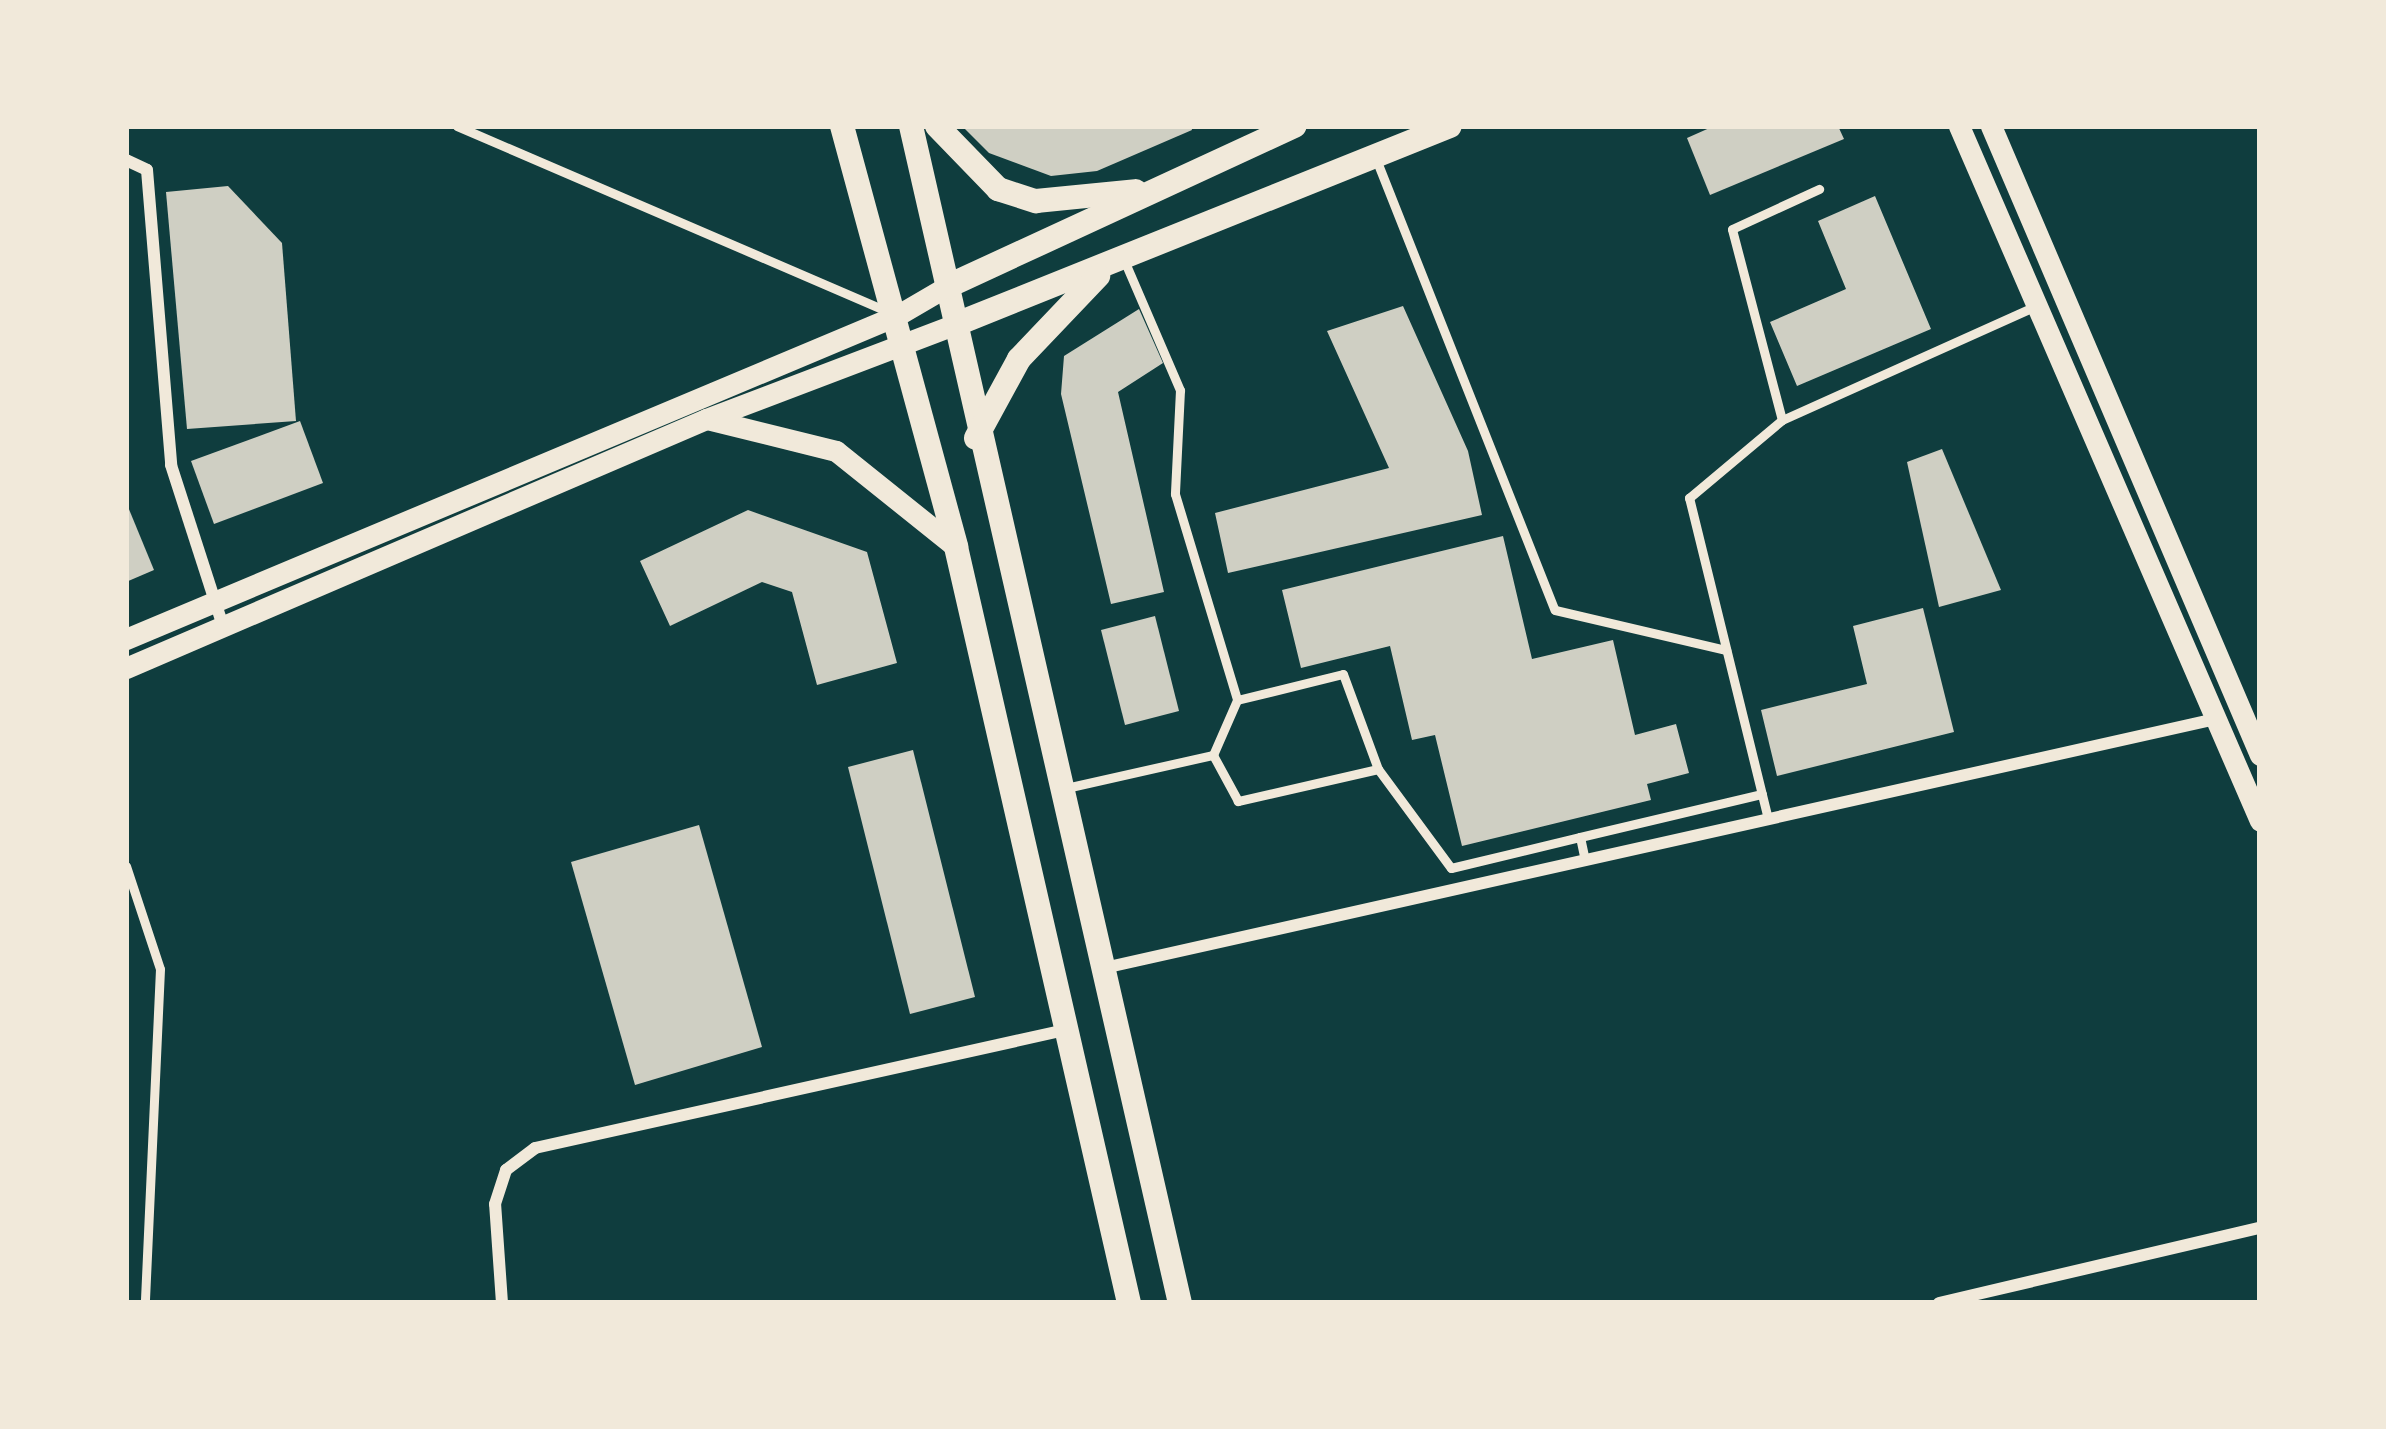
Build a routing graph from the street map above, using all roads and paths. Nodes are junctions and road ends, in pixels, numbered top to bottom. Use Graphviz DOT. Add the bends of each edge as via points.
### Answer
graph roads {
  1 [pos="457,126"];
  2 [pos="842,126"];
  3 [pos="911,126"];
  4 [pos="937,126"];
  5 [pos="1295,126"];
  6 [pos="1450,126"];
  7 [pos="1959,126"];
  8 [pos="1991,126"];
  9 [pos="1375,157"];
  10 [pos="126,160"];
  11 [pos="1156,189"];
  12 [pos="1819,190"];
  13 [pos="1116,263"];
  14 [pos="946,287"];
  15 [pos="2036,307"];
  16 [pos="898,315"];
  17 [pos="954,325"];
  18 [pos="906,347"];
  19 [pos="706,419"];
  20 [pos="1782,420"];
  21 [pos="976,438"];
  22 [pos="956,547"];
  23 [pos="215,602"];
  24 [pos="224,626"];
  25 [pos="126,639"];
  26 [pos="1726,650"];
  27 [pos="126,668"];
  28 [pos="1237,700"];
  29 [pos="2212,720"];
  30 [pos="2252,720"];
  31 [pos="1213,754"];
  32 [pos="2260,755"];
  33 [pos="1378,769"];
  34 [pos="1061,789"];
  35 [pos="1762,794"];
  36 [pos="1768,819"];
  37 [pos="2260,820"];
  38 [pos="1580,837"];
  39 [pos="1585,860"];
  40 [pos="126,866"];
  41 [pos="1104,968"];
  42 [pos="1065,1030"];
  43 [pos="2260,1228"];
  44 [pos="145,1303"];
  45 [pos="502,1303"];
  46 [pos="1129,1303"];
  47 [pos="1180,1303"];
  48 [pos="1939,1303"];
  1 -- 16 [label="lane"];
  2 -- 16 [label="main road"];
  3 -- 14 [label="main road"];
  4 -- 11 [label="main road" via="998,189 1036,201"];
  5 -- 11 [label="main road"];
  6 -- 9 [label="main road"];
  7 -- 15 [label="street"];
  8 -- 30 [label="street"];
  9 -- 13 [label="main road"];
  9 -- 26 [label="lane" via="1555,610"];
  10 -- 23 [label="street" via="147,170 171,465"];
  11 -- 14 [label="main road"];
  12 -- 20 [label="lane" via="1732,229"];
  13 -- 17 [label="main road"];
  13 -- 21 [label="main road" via="1019,358"];
  13 -- 28 [label="lane" via="1180,390 1175,494"];
  14 -- 16 [label="street"];
  14 -- 17 [label="main road"];
  15 -- 20 [label="lane"];
  15 -- 29 [label="street"];
  16 -- 18 [label="main road"];
  16 -- 23 [label="street"];
  17 -- 18 [label="street"];
  17 -- 21 [label="main road"];
  18 -- 19 [label="street"];
  18 -- 22 [label="main road"];
  19 -- 22 [label="street" via="836,451"];
  19 -- 24 [label="street"];
  20 -- 26 [label="lane" via="1689,498"];
  21 -- 34 [label="main road"];
  22 -- 42 [label="main road"];
  23 -- 24 [label="street"];
  23 -- 25 [label="street"];
  24 -- 27 [label="street"];
  26 -- 35 [label="lane"];
  28 -- 31 [label="lane"];
  28 -- 33 [label="lane" via="1343,674"];
  29 -- 30 [label="street"];
  29 -- 36 [label="street"];
  29 -- 37 [label="street"];
  30 -- 32 [label="street"];
  31 -- 33 [label="lane" via="1238,801"];
  31 -- 34 [label="lane"];
  33 -- 38 [label="lane" via="1451,868"];
  34 -- 41 [label="main road"];
  35 -- 36 [label="lane"];
  35 -- 38 [label="lane"];
  36 -- 39 [label="street"];
  38 -- 39 [label="lane"];
  39 -- 41 [label="street"];
  40 -- 44 [label="lane" via="160,969"];
  41 -- 47 [label="main road"];
  42 -- 45 [label="street" via="535,1148 506,1170 495,1204"];
  42 -- 46 [label="main road"];
  43 -- 48 [label="street"];
}
